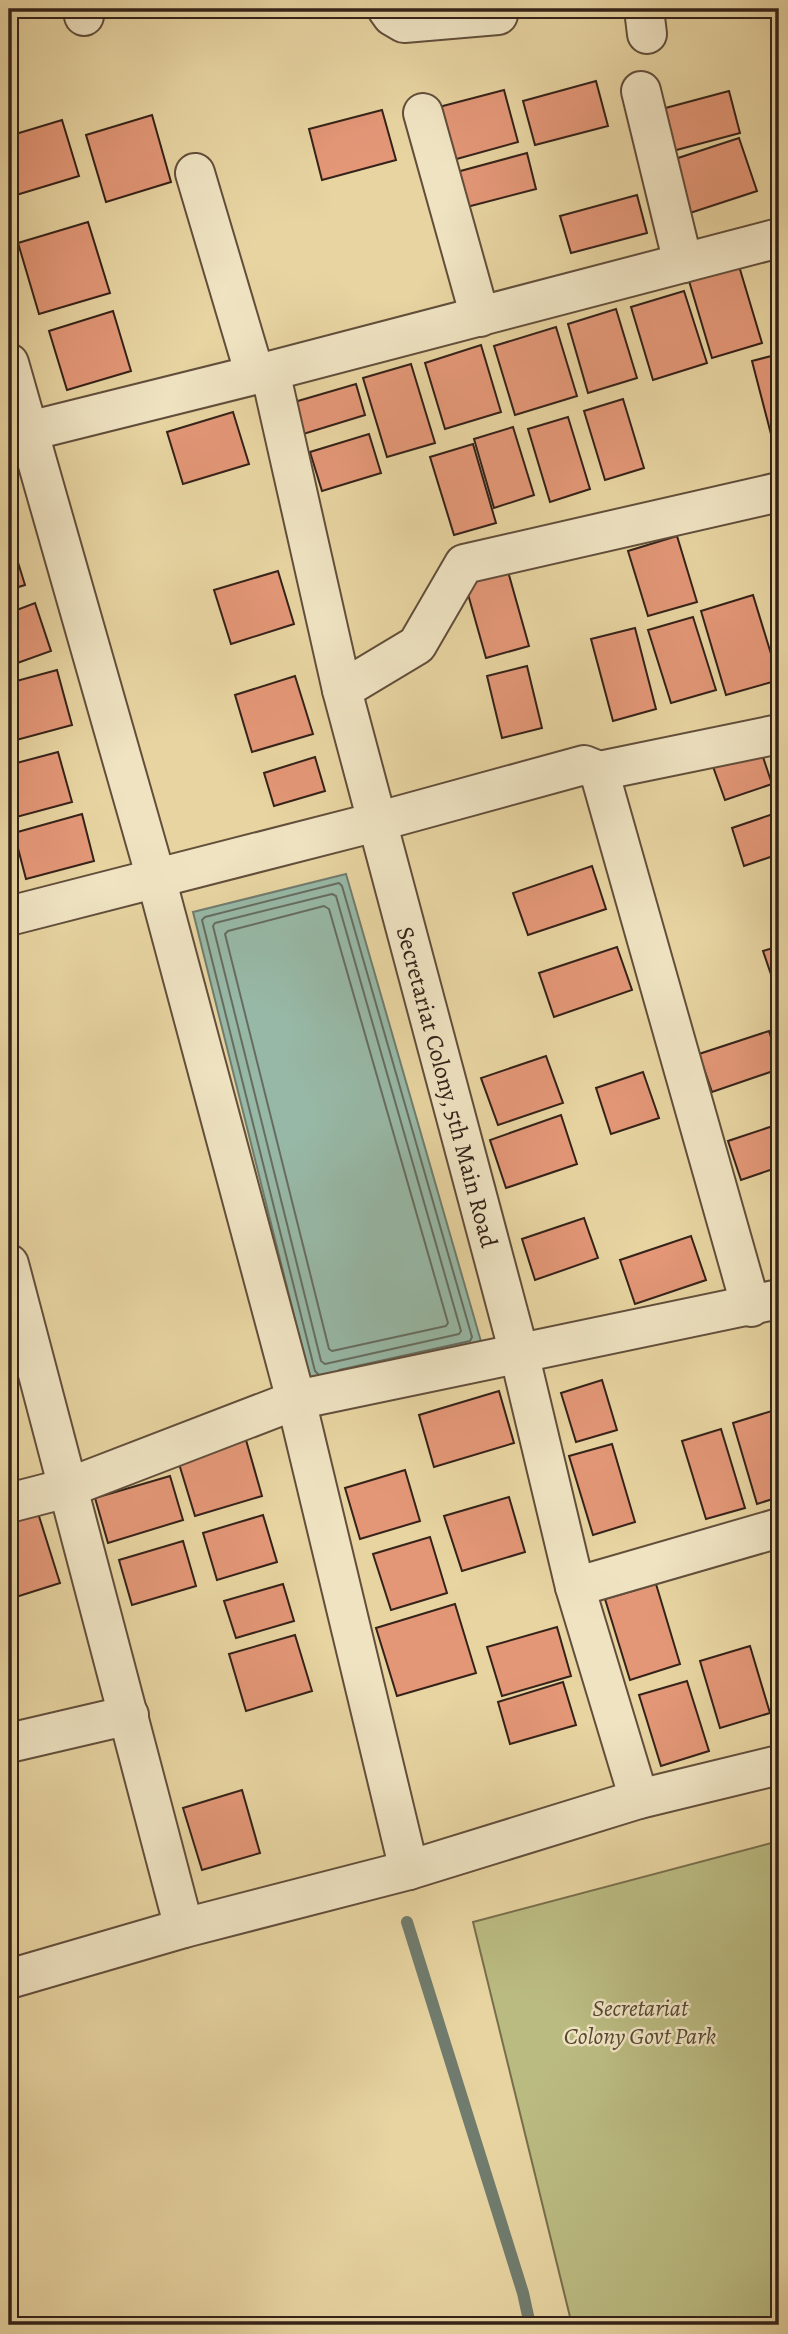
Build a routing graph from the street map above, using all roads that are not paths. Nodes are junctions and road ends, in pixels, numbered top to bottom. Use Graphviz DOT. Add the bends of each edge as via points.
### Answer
graph roads {
  1 [pos="387,9"];
  2 [pos="498,15"];
  3 [pos="641,91"];
  4 [pos="423,113"];
  5 [pos="195,173"];
  6 [pos="779,238"];
  7 [pos="683,263"];
  8 [pos="480,317"];
  9 [pos="9,363"];
  10 [pos="263,373"];
  11 [pos="18,433"];
  12 [pos="779,492"];
  13 [pos="342,690"];
  14 [pos="779,734"];
  15 [pos="599,771"];
  16 [pos="376,822"];
  17 [pos="156,878"];
  18 [pos="9,916"];
  19 [pos="9,1264"];
  20 [pos="765,1303"];
  21 [pos="519,1353"];
  22 [pos="296,1400"];
  23 [pos="66,1488"];
  24 [pos="9,1503"];
  25 [pos="779,1528"];
  26 [pos="575,1587"];
  27 [pos="129,1716"];
  28 [pos="9,1743"];
  29 [pos="779,1765"];
  30 [pos="639,1799"];
  31 [pos="409,1870"];
  32 [pos="184,1928"];
  33 [pos="9,1979"];
  1 -- 2 [label="street" via="404,23"];
  3 -- 7 [label="street"];
  4 -- 8 [label="street"];
  5 -- 10 [label="street, Secretariat Colony, 5th Main Road"];
  6 -- 7 [label="street"];
  7 -- 8 [label="street"];
  8 -- 10 [label="street"];
  9 -- 11 [label="street"];
  10 -- 11 [label="street"];
  10 -- 13 [label="street, Secretariat Colony, 5th Main Road"];
  11 -- 17 [label="street"];
  12 -- 13 [label="street" via="464,564 416,645"];
  13 -- 16 [label="street, Secretariat Colony, 5th Main Road"];
  14 -- 15 [label="street"];
  15 -- 16 [label="street" via="584,765"];
  15 -- 20 [label="street"];
  16 -- 17 [label="street"];
  16 -- 21 [label="street, Secretariat Colony, 5th Main Road"];
  17 -- 18 [label="street"];
  17 -- 22 [label="street"];
  19 -- 23 [label="street"];
  20 -- 21 [label="street"];
  21 -- 22 [label="street"];
  21 -- 26 [label="street, Secretariat Colony, 5th Main Road"];
  22 -- 23 [label="street"];
  22 -- 31 [label="street"];
  23 -- 24 [label="street"];
  23 -- 27 [label="street"];
  25 -- 26 [label="street"];
  26 -- 30 [label="street, Secretariat Colony, 5th Main Road"];
  27 -- 28 [label="street"];
  27 -- 32 [label="street"];
  29 -- 30 [label="street"];
  30 -- 31 [label="street"];
  31 -- 32 [label="street"];
  32 -- 33 [label="street"];
}
